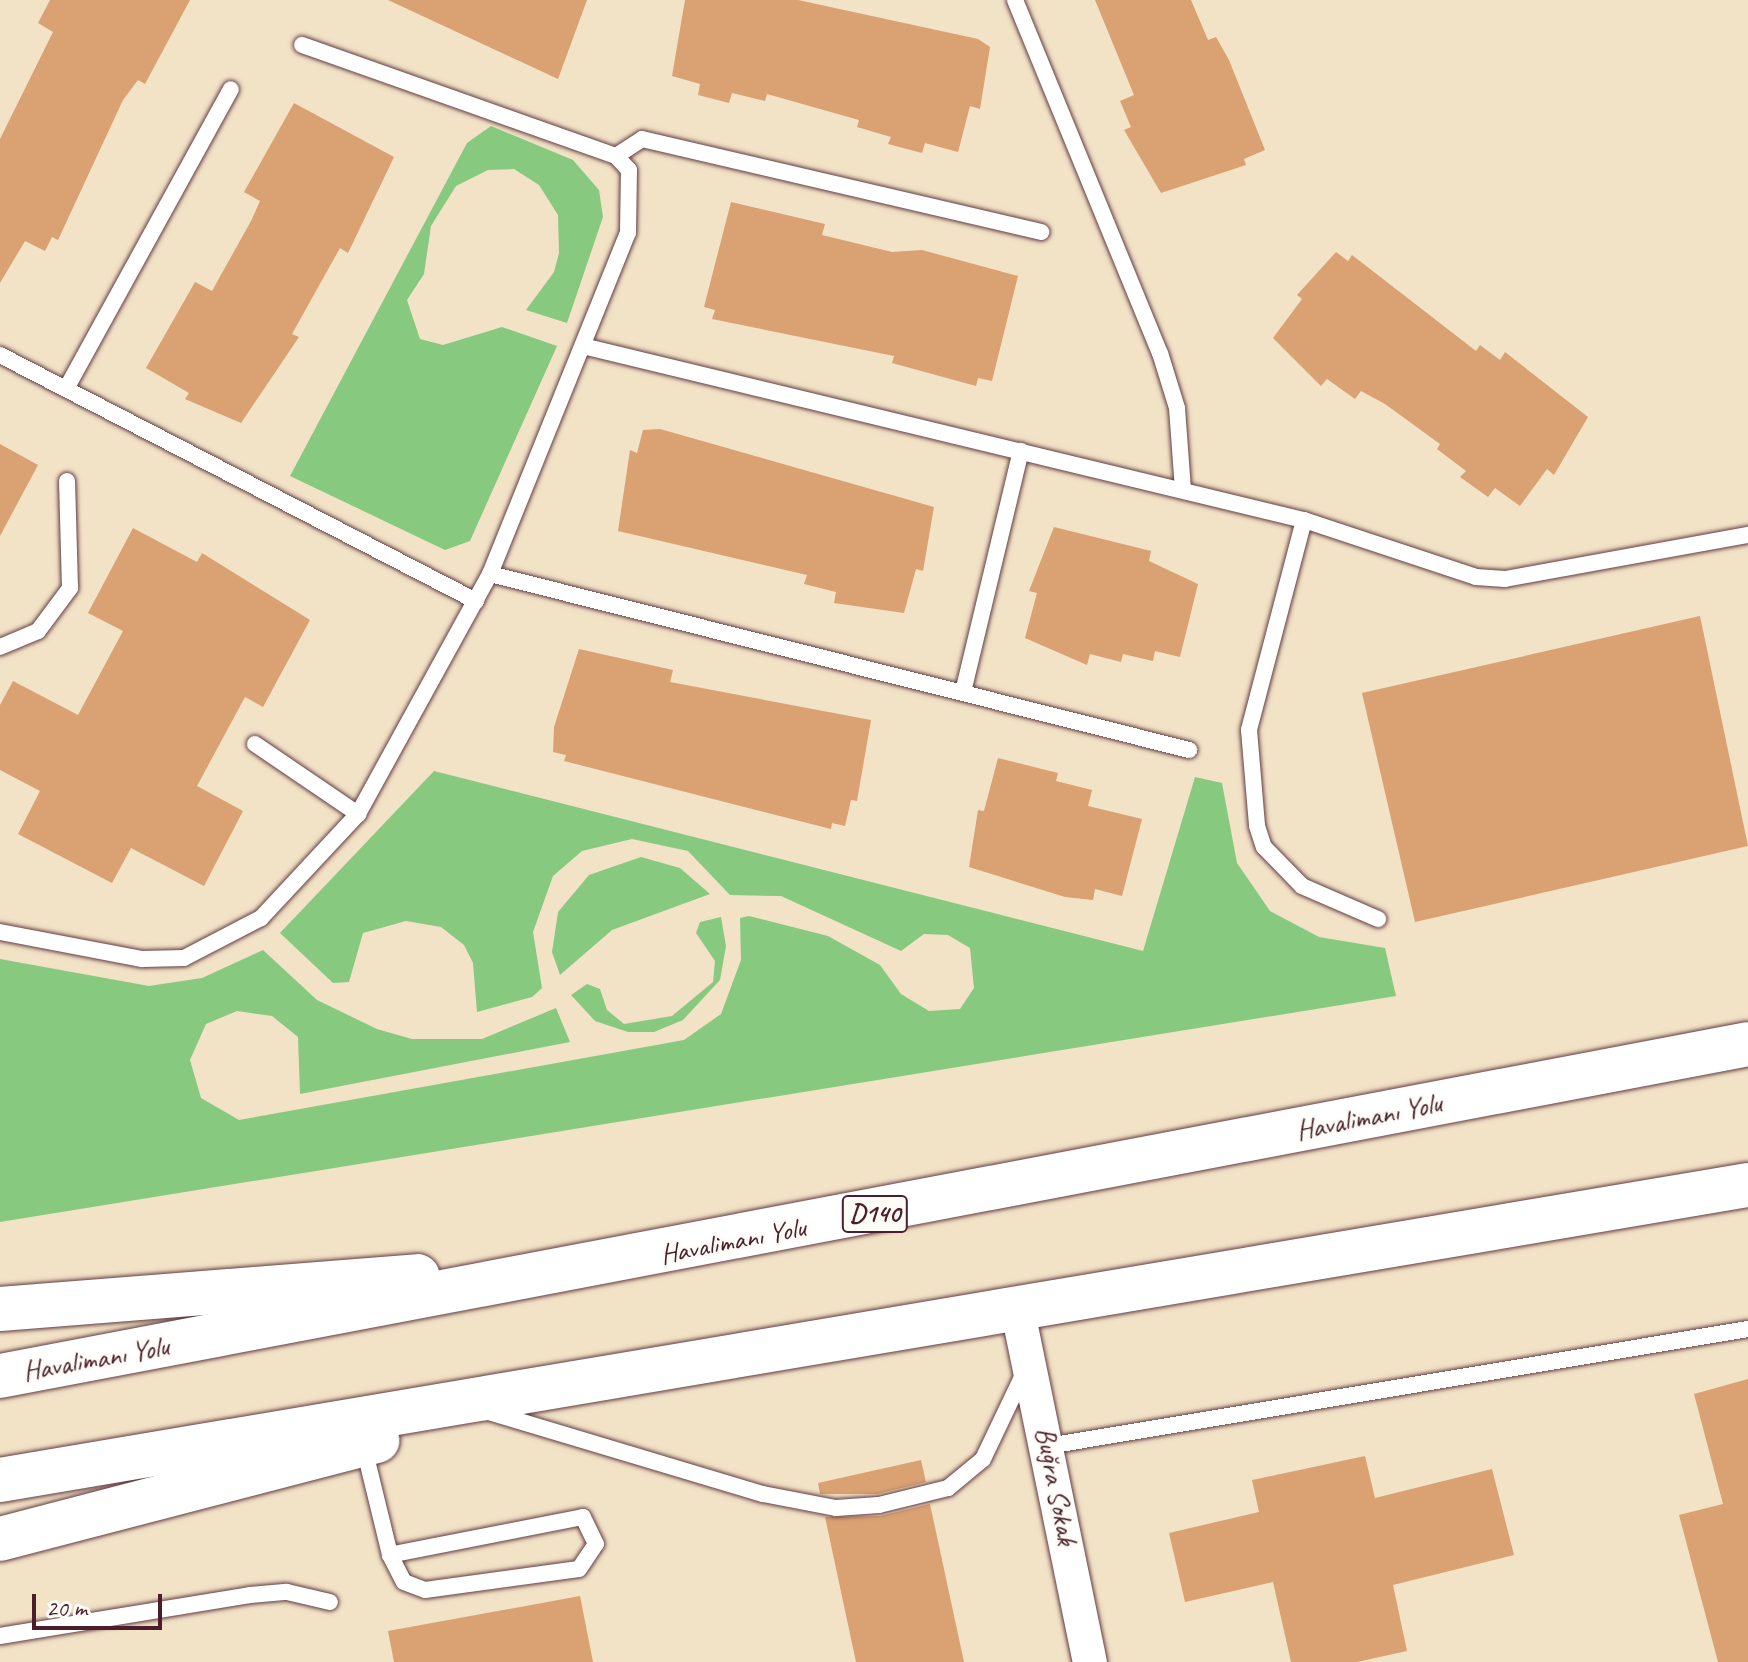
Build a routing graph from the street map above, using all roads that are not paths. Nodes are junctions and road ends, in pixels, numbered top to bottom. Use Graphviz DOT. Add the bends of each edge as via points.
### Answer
graph roads {
  1 [pos="1015,0"];
  2 [pos="302,45"];
  3 [pos="231,89"];
  4 [pos="616,156"];
  5 [pos="1041,232"];
  6 [pos="587,347"];
  7 [pos="0,355"];
  8 [pos="66,389"];
  9 [pos="1021,451"];
  10 [pos="67,481"];
  11 [pos="1183,490"];
  12 [pos="1304,520"];
  13 [pos="1748,535"];
  14 [pos="490,574"];
  15 [pos="476,601"];
  16 [pos="0,647"];
  17 [pos="963,692"];
  18 [pos="255,744"];
  19 [pos="1189,750"];
  20 [pos="358,814"];
  21 [pos="1378,919"];
  22 [pos="0,932"];
  23 [pos="1748,1044"];
  24 [pos="1748,1185"];
  25 [pos="628,1262"];
  26 [pos="0,1309"];
  27 [pos="1018,1312"];
  28 [pos="1748,1329"];
  29 [pos="1030,1360"];
  30 [pos="0,1376"];
  31 [pos="571,1385"];
  32 [pos="478,1409"];
  33 [pos="363,1445"];
  34 [pos="1048,1446"];
  35 [pos="0,1480"];
  36 [pos="0,1539"];
  37 [pos="390,1555"];
  38 [pos="330,1602"];
  39 [pos="0,1636"];
  40 [pos="1090,1662"];
  1 -- 11 [label="lane" via="1160,353 1177,408"];
  2 -- 4 [label="lane"];
  3 -- 8 [label="lane"];
  4 -- 5 [label="lane" via="642,139"];
  4 -- 6 [label="lane" via="629,170 628,233"];
  6 -- 9 [label="lane"];
  6 -- 14 [label="lane"];
  7 -- 8 [label="lane"];
  8 -- 15 [label="lane"];
  9 -- 11 [label="lane"];
  9 -- 17 [label="lane"];
  10 -- 16 [label="lane" via="70,588 38,631"];
  11 -- 12 [label="lane"];
  12 -- 13 [label="lane" via="1476,577 1505,579"];
  12 -- 21 [label="lane" via="1249,730 1257,826 1264,847 1302,886"];
  14 -- 15 [label="lane"];
  14 -- 17 [label="lane"];
  15 -- 20 [label="lane"];
  17 -- 19 [label="lane"];
  18 -- 20 [label="lane"];
  20 -- 22 [label="lane" via="261,918 184,958 142,959"];
  23 -- 25 [label="highway, Havalimanı Yolu / D140"];
  24 -- 27 [label="highway"];
  25 -- 26 [label="highway"];
  25 -- 30 [label="highway, Havalimanı Yolu / D140"];
  27 -- 29 [label="street, Buğra Sokak"];
  27 -- 31 [label="highway"];
  28 -- 34 [label="lane"];
  29 -- 32 [label="lane" via="983,1459 948,1488 879,1505 836,1508 763,1494"];
  29 -- 34 [label="street, Buğra Sokak"];
  31 -- 32 [label="highway"];
  31 -- 35 [label="highway"];
  32 -- 33 [label="highway"];
  33 -- 36 [label="highway"];
  33 -- 37 [label="lane"];
  34 -- 40 [label="street, Buğra Sokak"];
  37 -- 37 [label="lane" via="583,1517 596,1544 579,1569 443,1593 404,1582"];
  38 -- 39 [label="lane" via="287,1592 250,1595"];
}
